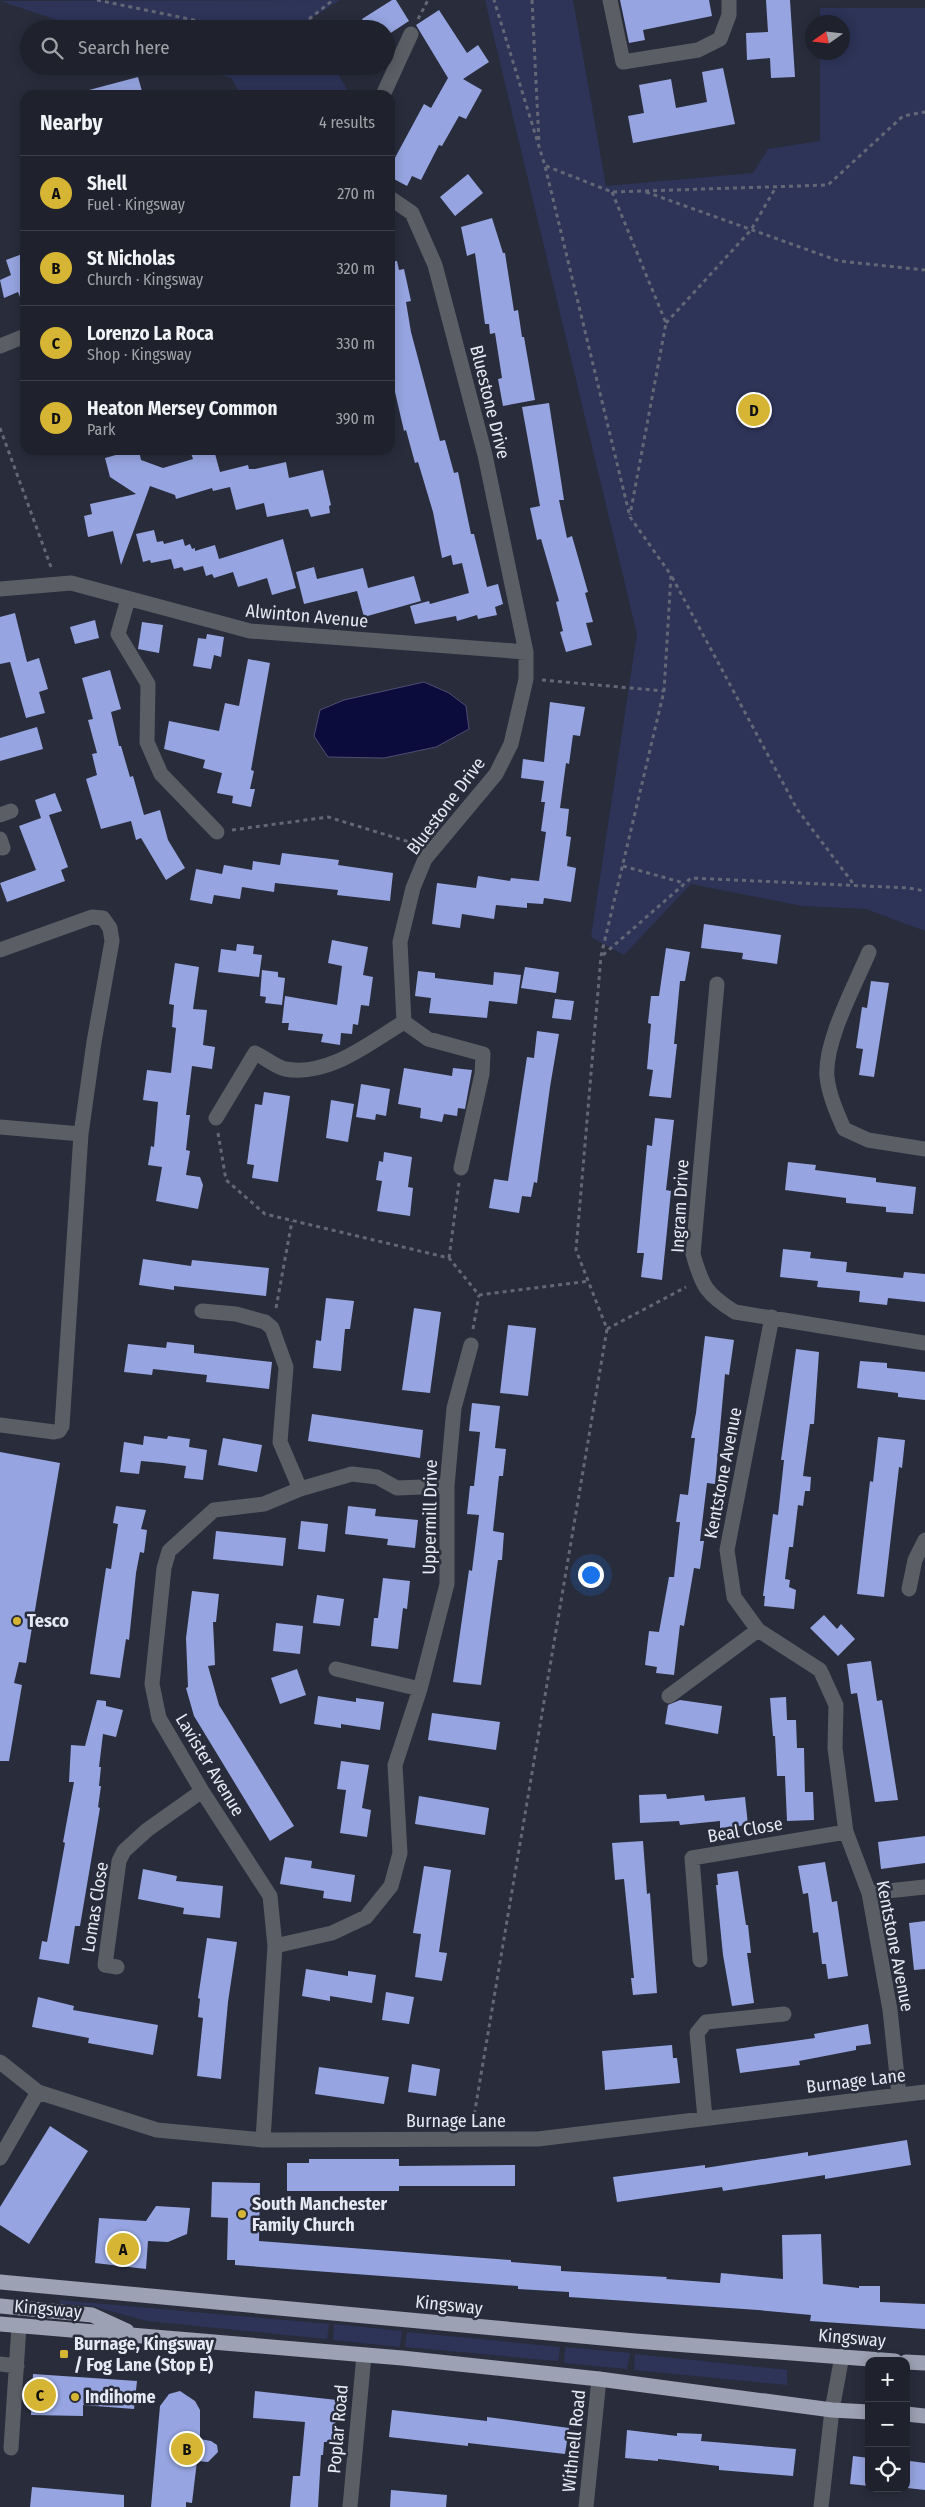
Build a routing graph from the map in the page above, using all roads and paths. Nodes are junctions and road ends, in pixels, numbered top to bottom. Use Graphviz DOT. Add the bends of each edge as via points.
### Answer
graph roads {
  1 [pos="97,0"];
  2 [pos="324,0"];
  3 [pos="494,0"];
  4 [pos="532,0"];
  5 [pos="610,0"];
  6 [pos="728,0"];
  7 [pos="332,1"];
  8 [pos="194,20"];
  9 [pos="308,20"];
  10 [pos="411,34"];
  11 [pos="395,69"];
  12 [pos="392,75"];
  13 [pos="385,90"];
  14 [pos="925,112"];
  15 [pos="539,146"];
  16 [pos="545,166"];
  17 [pos="776,187"];
  18 [pos="644,191"];
  19 [pos="612,192"];
  20 [pos="395,201"];
  21 [pos="752,230"];
  22 [pos="925,270"];
  23 [pos="666,323"];
  24 [pos="20,338"];
  25 [pos="0,346"];
  26 [pos="0,428"];
  27 [pos="630,517"];
  28 [pos="671,575"];
  29 [pos="56,584"];
  30 [pos="0,589"];
  31 [pos="128,599"];
  32 [pos="526,652"];
  33 [pos="526,679"];
  34 [pos="664,691"];
  35 [pos="217,832"];
  36 [pos="433,849"];
  37 [pos="623,866"];
  38 [pos="685,883"];
  39 [pos="855,886"];
  40 [pos="925,891"];
  41 [pos="0,950"];
  42 [pos="869,952"];
  43 [pos="601,956"];
  44 [pos="717,984"];
  45 [pos="404,1022"];
  46 [pos="216,1118"];
  47 [pos="0,1127"];
  48 [pos="82,1134"];
  49 [pos="925,1149"];
  50 [pos="461,1168"];
  51 [pos="292,1221"];
  52 [pos="449,1258"];
  53 [pos="700,1280"];
  54 [pos="589,1281"];
  55 [pos="479,1295"];
  56 [pos="202,1311"];
  57 [pos="772,1317"];
  58 [pos="272,1328"];
  59 [pos="607,1329"];
  60 [pos="925,1342"];
  61 [pos="471,1344"];
  62 [pos="0,1424"];
  63 [pos="447,1486"];
  64 [pos="300,1489"];
  65 [pos="925,1540"];
  66 [pos="909,1590"];
  67 [pos="758,1630"];
  68 [pos="336,1669"];
  69 [pos="420,1689"];
  70 [pos="669,1696"];
  71 [pos="202,1791"];
  72 [pos="846,1832"];
  73 [pos="925,1887"];
  74 [pos="870,1893"];
  75 [pos="275,1946"];
  76 [pos="700,1960"];
  77 [pos="117,1966"];
  78 [pos="784,2014"];
  79 [pos="0,2062"];
  80 [pos="38,2092"];
  81 [pos="925,2092"];
  82 [pos="899,2095"];
  83 [pos="705,2118"];
  84 [pos="263,2140"];
  85 [pos="470,2140"];
  86 [pos="0,2158"];
  87 [pos="0,2282"];
  88 [pos="52,2288"];
  89 [pos="0,2306"];
  90 [pos="50,2311"];
  91 [pos="0,2324"];
  92 [pos="20,2326"];
  93 [pos="138,2336"];
  94 [pos="364,2355"];
  95 [pos="842,2356"];
  96 [pos="865,2358"];
  97 [pos="910,2362"];
  98 [pos="0,2364"];
  99 [pos="925,2364"];
  100 [pos="16,2366"];
  101 [pos="599,2379"];
  102 [pos="832,2410"];
  103 [pos="865,2412"];
  104 [pos="910,2414"];
  105 [pos="925,2416"];
  106 [pos="12,2448"];
  107 [pos="350,2507"];
  108 [pos="586,2507"];
  109 [pos="821,2507"];
  1 -- 8 [label="path"];
  2 -- 7 [label="path"];
  3 -- 15 [label="path"];
  4 -- 15 [label="path"];
  5 -- 6 [label="street" via="623,62 698,50 720,39 729,15"];
  7 -- 9 [label="path"];
  10 -- 11 [label="street"];
  12 -- 13 [label="street"];
  14 -- 17 [label="path" via="904,116 828,185"];
  15 -- 16 [label="path"];
  16 -- 19 [label="path"];
  16 -- 27 [label="path"];
  17 -- 18 [label="path"];
  17 -- 21 [label="path"];
  18 -- 19 [label="path"];
  18 -- 21 [label="path"];
  19 -- 23 [label="path"];
  20 -- 32 [label="street, Bluestone Drive" via="412,213 435,265 485,455"];
  21 -- 22 [label="path" via="839,261"];
  21 -- 23 [label="path"];
  23 -- 27 [label="path"];
  24 -- 25 [label="street"];
  26 -- 29 [label="path"];
  27 -- 28 [label="path"];
  28 -- 34 [label="path"];
  28 -- 39 [label="path" via="797,809"];
  29 -- 30 [label="street, Alwinton Avenue"];
  29 -- 31 [label="street, Alwinton Avenue" via="71,583"];
  31 -- 32 [label="street, Alwinton Avenue" via="250,632"];
  31 -- 35 [label="street" via="118,634 148,684 147,742 161,774"];
  32 -- 33 [label="street, Bluestone Drive"];
  33 -- 34 [label="path"];
  33 -- 36 [label="street, Bluestone Drive" via="511,744 496,774"];
  34 -- 37 [label="path"];
  35 -- 36 [label="path" via="328,817"];
  36 -- 45 [label="street, Bluestone Drive" via="425,859 413,888 400,942"];
  37 -- 38 [label="path"];
  37 -- 43 [label="path"];
  38 -- 39 [label="path" via="691,878"];
  38 -- 43 [label="path"];
  39 -- 40 [label="path"];
  41 -- 48 [label="street" via="92,918 102,918 110,928 112,941"];
  42 -- 49 [label="street" via="832,1039 827,1076 835,1109 844,1129 868,1140"];
  43 -- 54 [label="path" via="576,1250"];
  44 -- 53 [label="street, Ingram Drive" via="693,1254"];
  45 -- 46 [label="street" via="342,1060 317,1069 284,1069 255,1052"];
  45 -- 50 [label="street" via="428,1039 483,1054 482,1074"];
  46 -- 51 [label="path" via="226,1180 265,1214"];
  47 -- 48 [label="street"];
  48 -- 62 [label="street" via="62,1426 54,1432"];
  50 -- 52 [label="path"];
  51 -- 52 [label="path"];
  51 -- 58 [label="path"];
  52 -- 55 [label="path"];
  53 -- 57 [label="street, Ingram Drive" via="716,1300 735,1312"];
  53 -- 59 [label="path"];
  54 -- 55 [label="path"];
  54 -- 59 [label="path"];
  55 -- 61 [label="path"];
  56 -- 58 [label="street" via="236,1314 265,1322"];
  57 -- 60 [label="street, Ingram Drive"];
  57 -- 67 [label="street, Kentstone Avenue" via="727,1550 734,1598"];
  58 -- 64 [label="street" via="286,1367 280,1442"];
  59 -- 85 [label="path"];
  61 -- 63 [label="street, Uppermill Drive" via="454,1408"];
  63 -- 64 [label="street, Lavister Avenue" via="397,1488 377,1478 352,1474"];
  63 -- 69 [label="street, Uppermill Drive" via="447,1584"];
  64 -- 71 [label="street, Lavister Avenue" via="264,1504 214,1510 169,1551 164,1568 152,1684 159,1718"];
  65 -- 66 [label="street" via="915,1560"];
  67 -- 70 [label="street"];
  67 -- 72 [label="street, Kentstone Avenue" via="820,1670 836,1705 835,1748"];
  68 -- 69 [label="street"];
  69 -- 75 [label="street, Uppermill Drive" via="395,1765 400,1853 391,1886 366,1917 332,1933"];
  71 -- 75 [label="street, Lavister Avenue" via="270,1896"];
  71 -- 77 [label="street, Lomas Close" via="132,1842 119,1861 105,1965"];
  72 -- 74 [label="street, Kentstone Avenue"];
  72 -- 76 [label="street, Beal Close" via="692,1858"];
  73 -- 74 [label="street"];
  74 -- 82 [label="street, Kentstone Avenue" via="890,2010"];
  75 -- 84 [label="street, Lavister Avenue"];
  78 -- 83 [label="street" via="706,2022 697,2033"];
  79 -- 80 [label="street, Burnage Lane"];
  80 -- 84 [label="street, Burnage Lane" via="157,2130"];
  80 -- 86 [label="street"];
  81 -- 82 [label="street, Burnage Lane"];
  82 -- 83 [label="street, Burnage Lane"];
  83 -- 85 [label="street, Burnage Lane" via="538,2139"];
  84 -- 85 [label="street, Burnage Lane"];
  87 -- 88 [label="highway, Kingsway"];
  88 -- 90 [label="highway"];
  88 -- 95 [label="highway, Kingsway" via="626,2341"];
  89 -- 90 [label="highway"];
  90 -- 93 [label="highway" via="92,2315"];
  91 -- 92 [label="highway, Kingsway"];
  92 -- 93 [label="highway, Kingsway"];
  92 -- 100 [label="street"];
  93 -- 94 [label="highway, Kingsway"];
  94 -- 101 [label="highway, Kingsway"];
  94 -- 107 [label="street, Poplar Road"];
  95 -- 96 [label="highway, Kingsway"];
  95 -- 102 [label="street"];
  97 -- 99 [label="highway, Kingsway"];
  98 -- 100 [label="street"];
  100 -- 106 [label="street"];
  101 -- 102 [label="highway, Kingsway"];
  101 -- 108 [label="street, Withnell Road"];
  102 -- 103 [label="highway, Kingsway"];
  102 -- 109 [label="street"];
  104 -- 105 [label="highway"];
}
